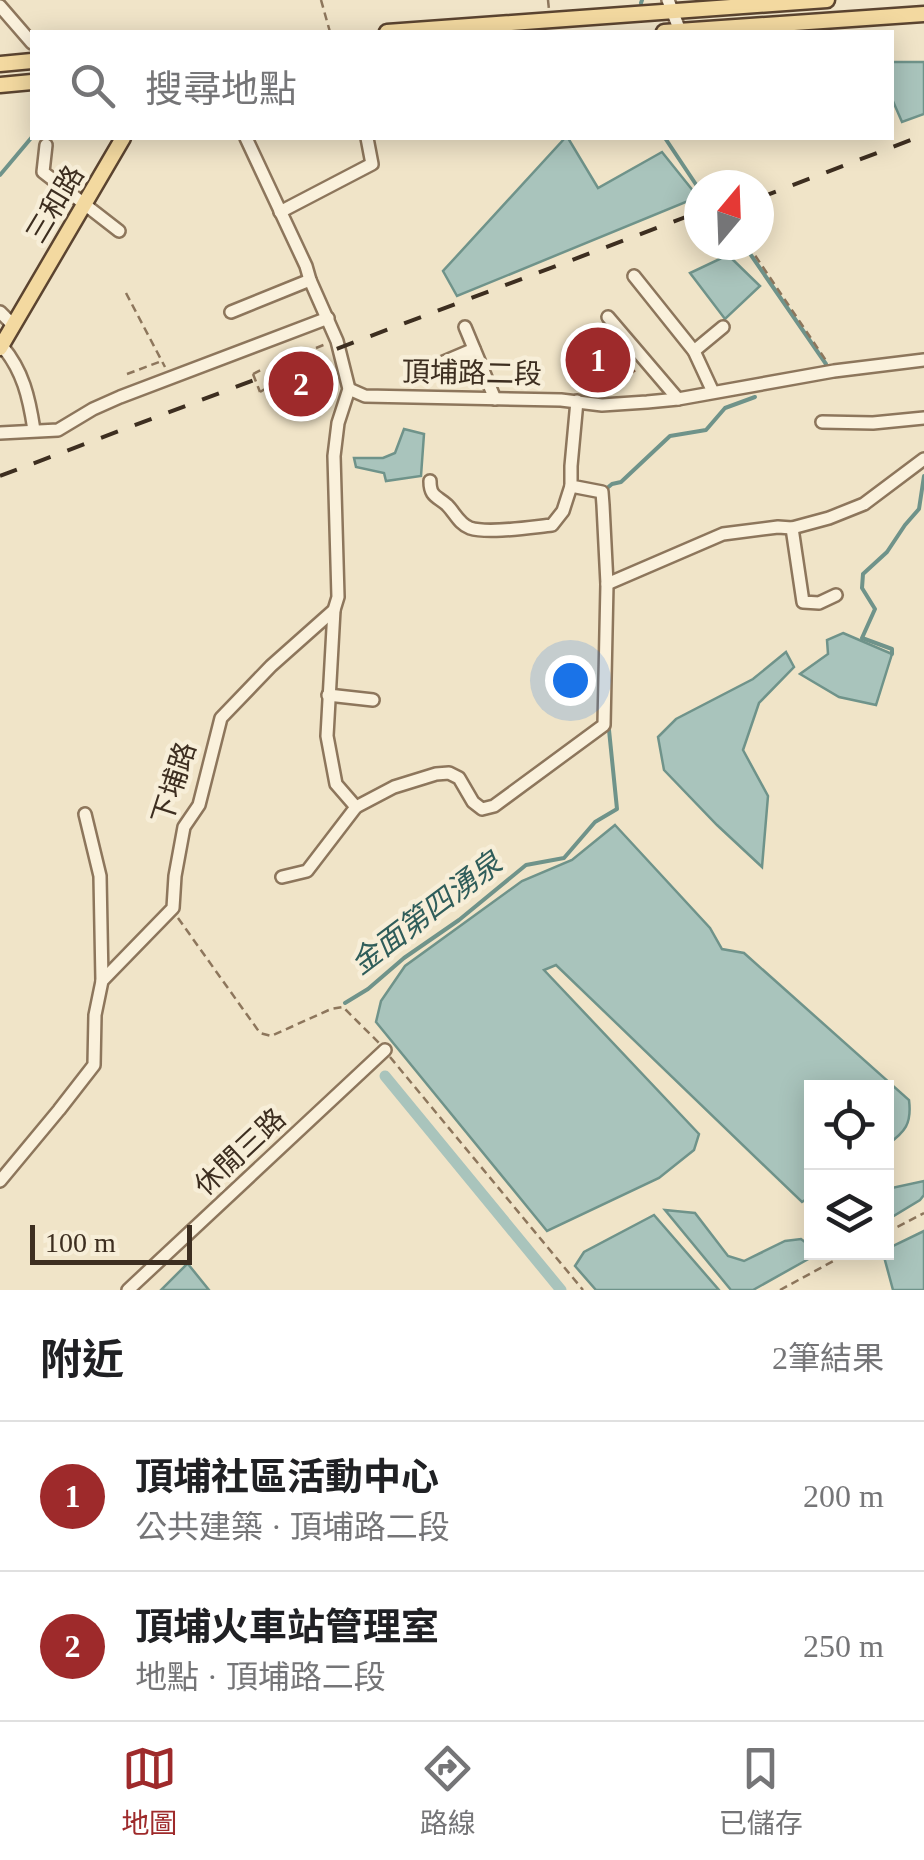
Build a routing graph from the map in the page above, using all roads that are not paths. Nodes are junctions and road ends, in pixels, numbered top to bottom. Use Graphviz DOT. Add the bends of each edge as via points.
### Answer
graph roads {
  1 [pos="827,0"];
  2 [pos="0,6"];
  3 [pos="671,6"];
  4 [pos="924,14"];
  5 [pos="761,29"];
  6 [pos="409,30"];
  7 [pos="680,30"];
  8 [pos="720,30"];
  9 [pos="30,41"];
  10 [pos="30,60"];
  11 [pos="0,64"];
  12 [pos="30,82"];
  13 [pos="0,85"];
  14 [pos="122,140"];
  15 [pos="247,140"];
  16 [pos="367,140"];
  17 [pos="46,146"];
  18 [pos="85,202"];
  19 [pos="280,212"];
  20 [pos="119,231"];
  21 [pos="634,276"];
  22 [pos="310,280"];
  23 [pos="0,312"];
  24 [pos="232,312"];
  25 [pos="608,316"];
  26 [pos="328,318"];
  27 [pos="13,324"];
  28 [pos="465,327"];
  29 [pos="723,327"];
  30 [pos="1,347"];
  31 [pos="474,349"];
  32 [pos="694,350"];
  33 [pos="924,360"];
  34 [pos="441,363"];
  35 [pos="349,389"];
  36 [pos="713,392"];
  37 [pos="495,398"];
  38 [pos="678,399"];
  39 [pos="577,401"];
  40 [pos="924,418"];
  41 [pos="822,422"];
  42 [pos="34,430"];
  43 [pos="0,434"];
  44 [pos="924,459"];
  45 [pos="430,481"];
  46 [pos="571,486"];
  47 [pos="792,528"];
  48 [pos="607,584"];
  49 [pos="836,595"];
  50 [pos="334,610"];
  51 [pos="328,695"];
  52 [pos="372,700"];
  53 [pos="356,807"];
  54 [pos="85,814"];
  55 [pos="282,877"];
  56 [pos="102,981"];
  57 [pos="385,1050"];
  58 [pos="0,1181"];
  59 [pos="128,1290"];
  1 -- 3 [label="main road"];
  2 -- 9 [label="street"];
  3 -- 6 [label="main road"];
  3 -- 7 [label="street"];
  4 -- 5 [label="main road"];
  5 -- 8 [label="main road"];
  10 -- 11 [label="main road"];
  12 -- 13 [label="main road"];
  14 -- 18 [label="main road, 三和路"];
  15 -- 19 [label="street"];
  16 -- 19 [label="street" via="372,164"];
  17 -- 18 [label="street" via="43,172"];
  18 -- 20 [label="street"];
  18 -- 27 [label="main road, 三和路"];
  19 -- 22 [label="street"];
  21 -- 32 [label="street"];
  22 -- 24 [label="street"];
  22 -- 26 [label="street"];
  23 -- 27 [label="street"];
  25 -- 38 [label="street"];
  26 -- 35 [label="street"];
  26 -- 42 [label="street" via="93,409 58,430"];
  27 -- 30 [label="main road, 三和路"];
  28 -- 31 [label="street"];
  29 -- 32 [label="street"];
  30 -- 42 [label="street" via="16,363"];
  31 -- 34 [label="street"];
  31 -- 37 [label="street"];
  32 -- 36 [label="street"];
  33 -- 36 [label="street, 頂埔路二段"];
  35 -- 37 [label="street, 頂埔路二段" via="365,396"];
  35 -- 50 [label="street" via="334,456"];
  36 -- 38 [label="street, 頂埔路二段"];
  37 -- 39 [label="street, 頂埔路二段"];
  38 -- 39 [label="street, 頂埔路二段"];
  39 -- 46 [label="street"];
  40 -- 41 [label="street"];
  42 -- 43 [label="street"];
  44 -- 47 [label="street" via="864,504"];
  45 -- 46 [label="street" via="434,497 468,527 484,530 552,526"];
  46 -- 48 [label="street" via="602,492"];
  47 -- 48 [label="street" via="722,534"];
  47 -- 49 [label="street" via="802,602"];
  48 -- 53 [label="street" via="604,725 494,806 482,809 450,773 394,787"];
  50 -- 51 [label="street"];
  50 -- 56 [label="street, 下埔路" via="222,718 199,805 184,827 173,908"];
  51 -- 52 [label="street"];
  51 -- 53 [label="street" via="326,736 336,784"];
  53 -- 55 [label="street" via="306,871"];
  54 -- 56 [label="street" via="100,876"];
  56 -- 58 [label="street" via="94,1065"];
  57 -- 59 [label="street, 休閒三路"];
}
